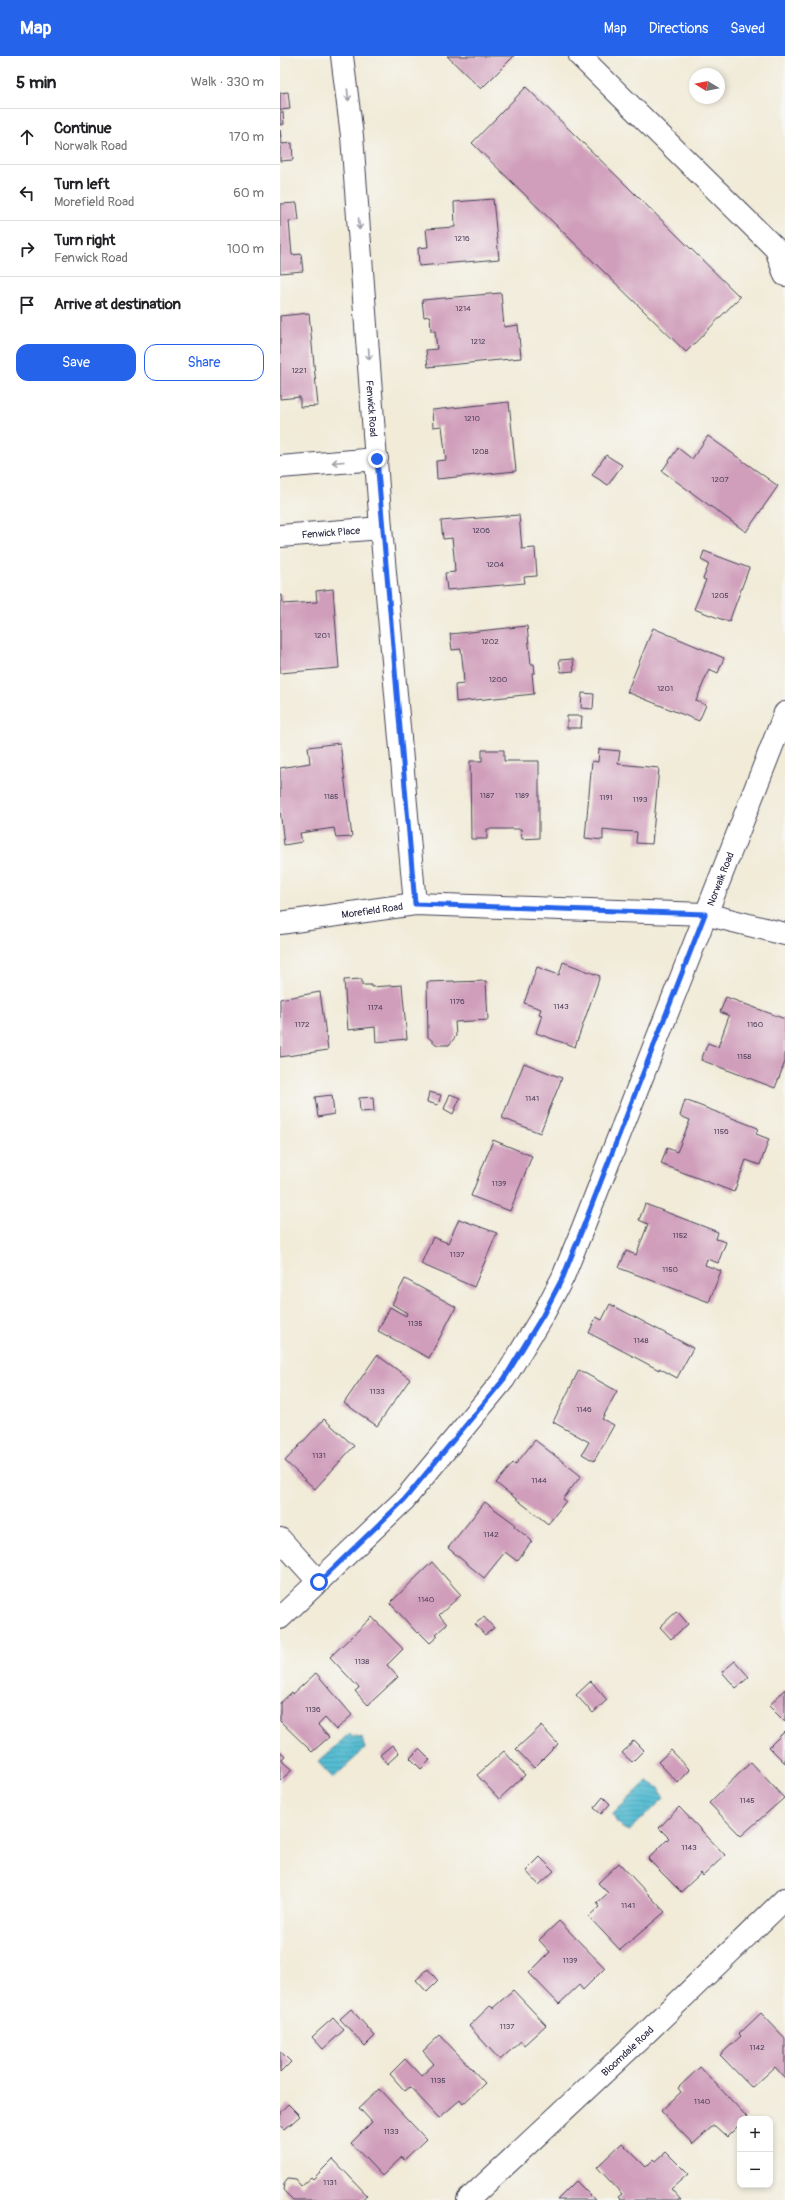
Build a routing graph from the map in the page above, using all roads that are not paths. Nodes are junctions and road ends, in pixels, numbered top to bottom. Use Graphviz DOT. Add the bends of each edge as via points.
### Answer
graph roads {
  1 [pos="342,56"];
  2 [pos="580,56"];
  3 [pos="785,275"];
  4 [pos="377,459"];
  5 [pos="280,467"];
  6 [pos="381,528"];
  7 [pos="280,536"];
  8 [pos="785,713"];
  9 [pos="415,904"];
  10 [pos="705,914"];
  11 [pos="280,923"];
  12 [pos="785,934"];
  13 [pos="280,1539"];
  14 [pos="319,1582"];
  15 [pos="280,1618"];
  16 [pos="785,1899"];
  17 [pos="468,2200"];
  1 -- 4 [label="street, Fenwick Road, one-way" via="352,136"];
  2 -- 3 [label="street" via="776,249"];
  4 -- 5 [label="street, one-way"];
  4 -- 6 [label="street, Fenwick Road"];
  6 -- 7 [label="street, Fenwick Place"];
  6 -- 9 [label="street, Fenwick Road"];
  8 -- 10 [label="street, Norwalk Road"];
  9 -- 10 [label="street, Morefield Road"];
  9 -- 11 [label="street, Morefield Road"];
  10 -- 12 [label="street, Morefield Road"];
  10 -- 14 [label="street, Norwalk Road" via="582,1230 563,1277 543,1315 504,1379 462,1432 404,1500"];
  13 -- 14 [label="street"];
  14 -- 15 [label="street, Norwalk Road"];
  16 -- 17 [label="street, Bloomdale Road"];
}
